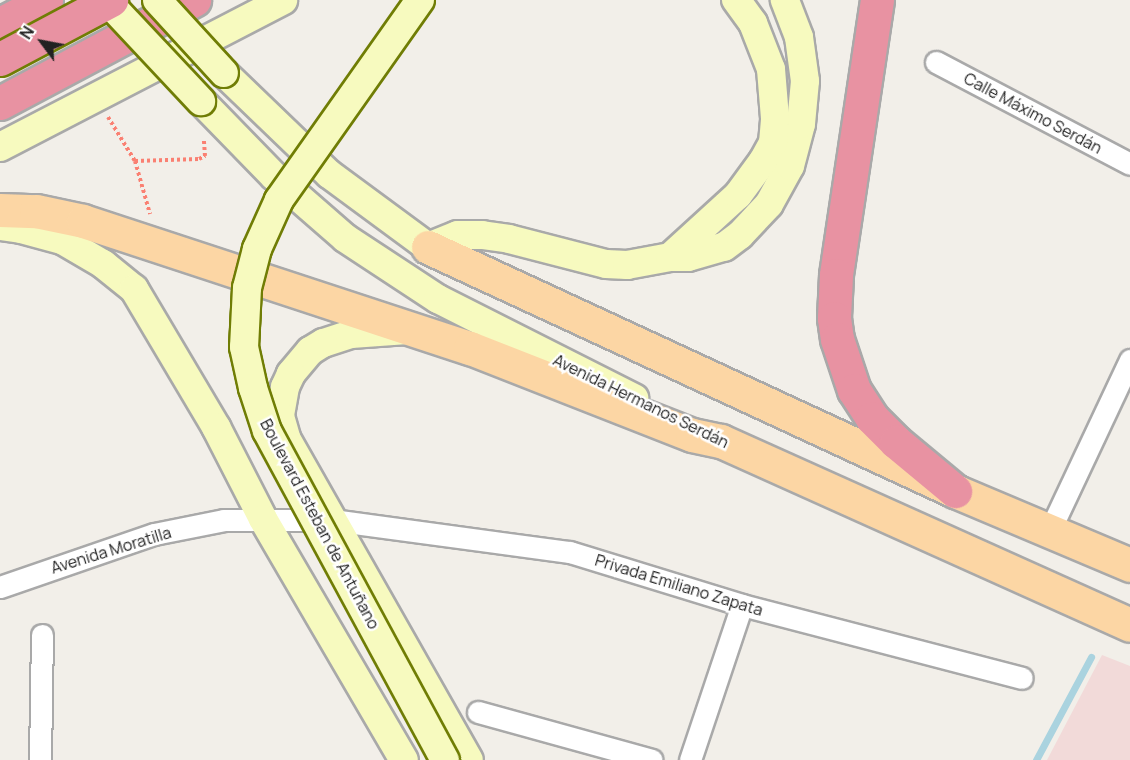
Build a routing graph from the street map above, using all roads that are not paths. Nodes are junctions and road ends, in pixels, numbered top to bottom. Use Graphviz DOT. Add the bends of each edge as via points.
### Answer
graph roads {
  1 [pos="4,0"];
  2 [pos="46,0"];
  3 [pos="106,0"];
  4 [pos="111,0"];
  5 [pos="157,0"];
  6 [pos="194,0"];
  7 [pos="283,0"];
  8 [pos="420,0"];
  9 [pos="736,0"];
  10 [pos="785,0"];
  11 [pos="877,0"];
  12 [pos="0,3"];
  13 [pos="0,24"];
  14 [pos="0,59"];
  15 [pos="936,62"];
  16 [pos="0,103"];
  17 [pos="0,147"];
  18 [pos="1130,164"];
  19 [pos="0,210"];
  20 [pos="0,226"];
  21 [pos="428,247"];
  22 [pos="670,257"];
  23 [pos="416,330"];
  24 [pos="1130,360"];
  25 [pos="721,441"];
  26 [pos="955,491"];
  27 [pos="263,519"];
  28 [pos="332,520"];
  29 [pos="1050,530"];
  30 [pos="1130,565"];
  31 [pos="0,587"];
  32 [pos="742,605"];
  33 [pos="1130,625"];
  34 [pos="42,635"];
  35 [pos="1022,678"];
  36 [pos="478,712"];
  37 [pos="40,760"];
  38 [pos="404,760"];
  39 [pos="445,760"];
  40 [pos="469,760"];
  41 [pos="652,760"];
  42 [pos="690,760"];
  1 -- 12 [label="highway"];
  2 -- 13 [label="highway"];
  3 -- 25 [label="street, Avenida Hermanos Serdán, bridge" via="274,176 345,238 429,293"];
  4 -- 14 [label="highway, bridge"];
  5 -- 21 [label="street, bridge" via="224,73 328,174"];
  6 -- 16 [label="highway"];
  7 -- 17 [label="street"];
  8 -- 39 [label="street, Boulevard Esteban de Antuñano, bridge" via="279,200 257,249 247,288 244,347 267,431"];
  9 -- 22 [label="street" via="760,38 771,69 776,118 773,143 738,195"];
  10 -- 22 [label="street" via="803,58 804,102 796,145 781,185 756,220 724,247 688,257"];
  11 -- 26 [label="highway" via="836,275 837,339 854,390 872,418"];
  15 -- 18 [label="street, Calle Máximo Serdán"];
  19 -- 23 [label="main road" via="83,220"];
  20 -- 27 [label="street" via="62,240 104,264 134,289 216,427"];
  21 -- 22 [label="street" via="458,235 482,235 606,264 627,265"];
  21 -- 26 [label="main road"];
  23 -- 25 [label="main road" via="693,435"];
  23 -- 28 [label="street" via="351,334 323,343 300,362 285,387 280,416 287,440"];
  24 -- 29 [label="street"];
  25 -- 33 [label="main road, Avenida Hermanos Serdán"];
  26 -- 29 [label="main road"];
  27 -- 28 [label="street, Avenida Moratilla"];
  27 -- 31 [label="street, Avenida Moratilla" via="224,520 154,534"];
  27 -- 38 [label="street"];
  28 -- 32 [label="street, Privada Emiliano Zapata" via="570,552"];
  28 -- 40 [label="street"];
  29 -- 30 [label="main road"];
  32 -- 35 [label="street, Privada Emiliano Zapata"];
  32 -- 42 [label="street"];
  34 -- 37 [label="street"];
  36 -- 41 [label="street"];
}
